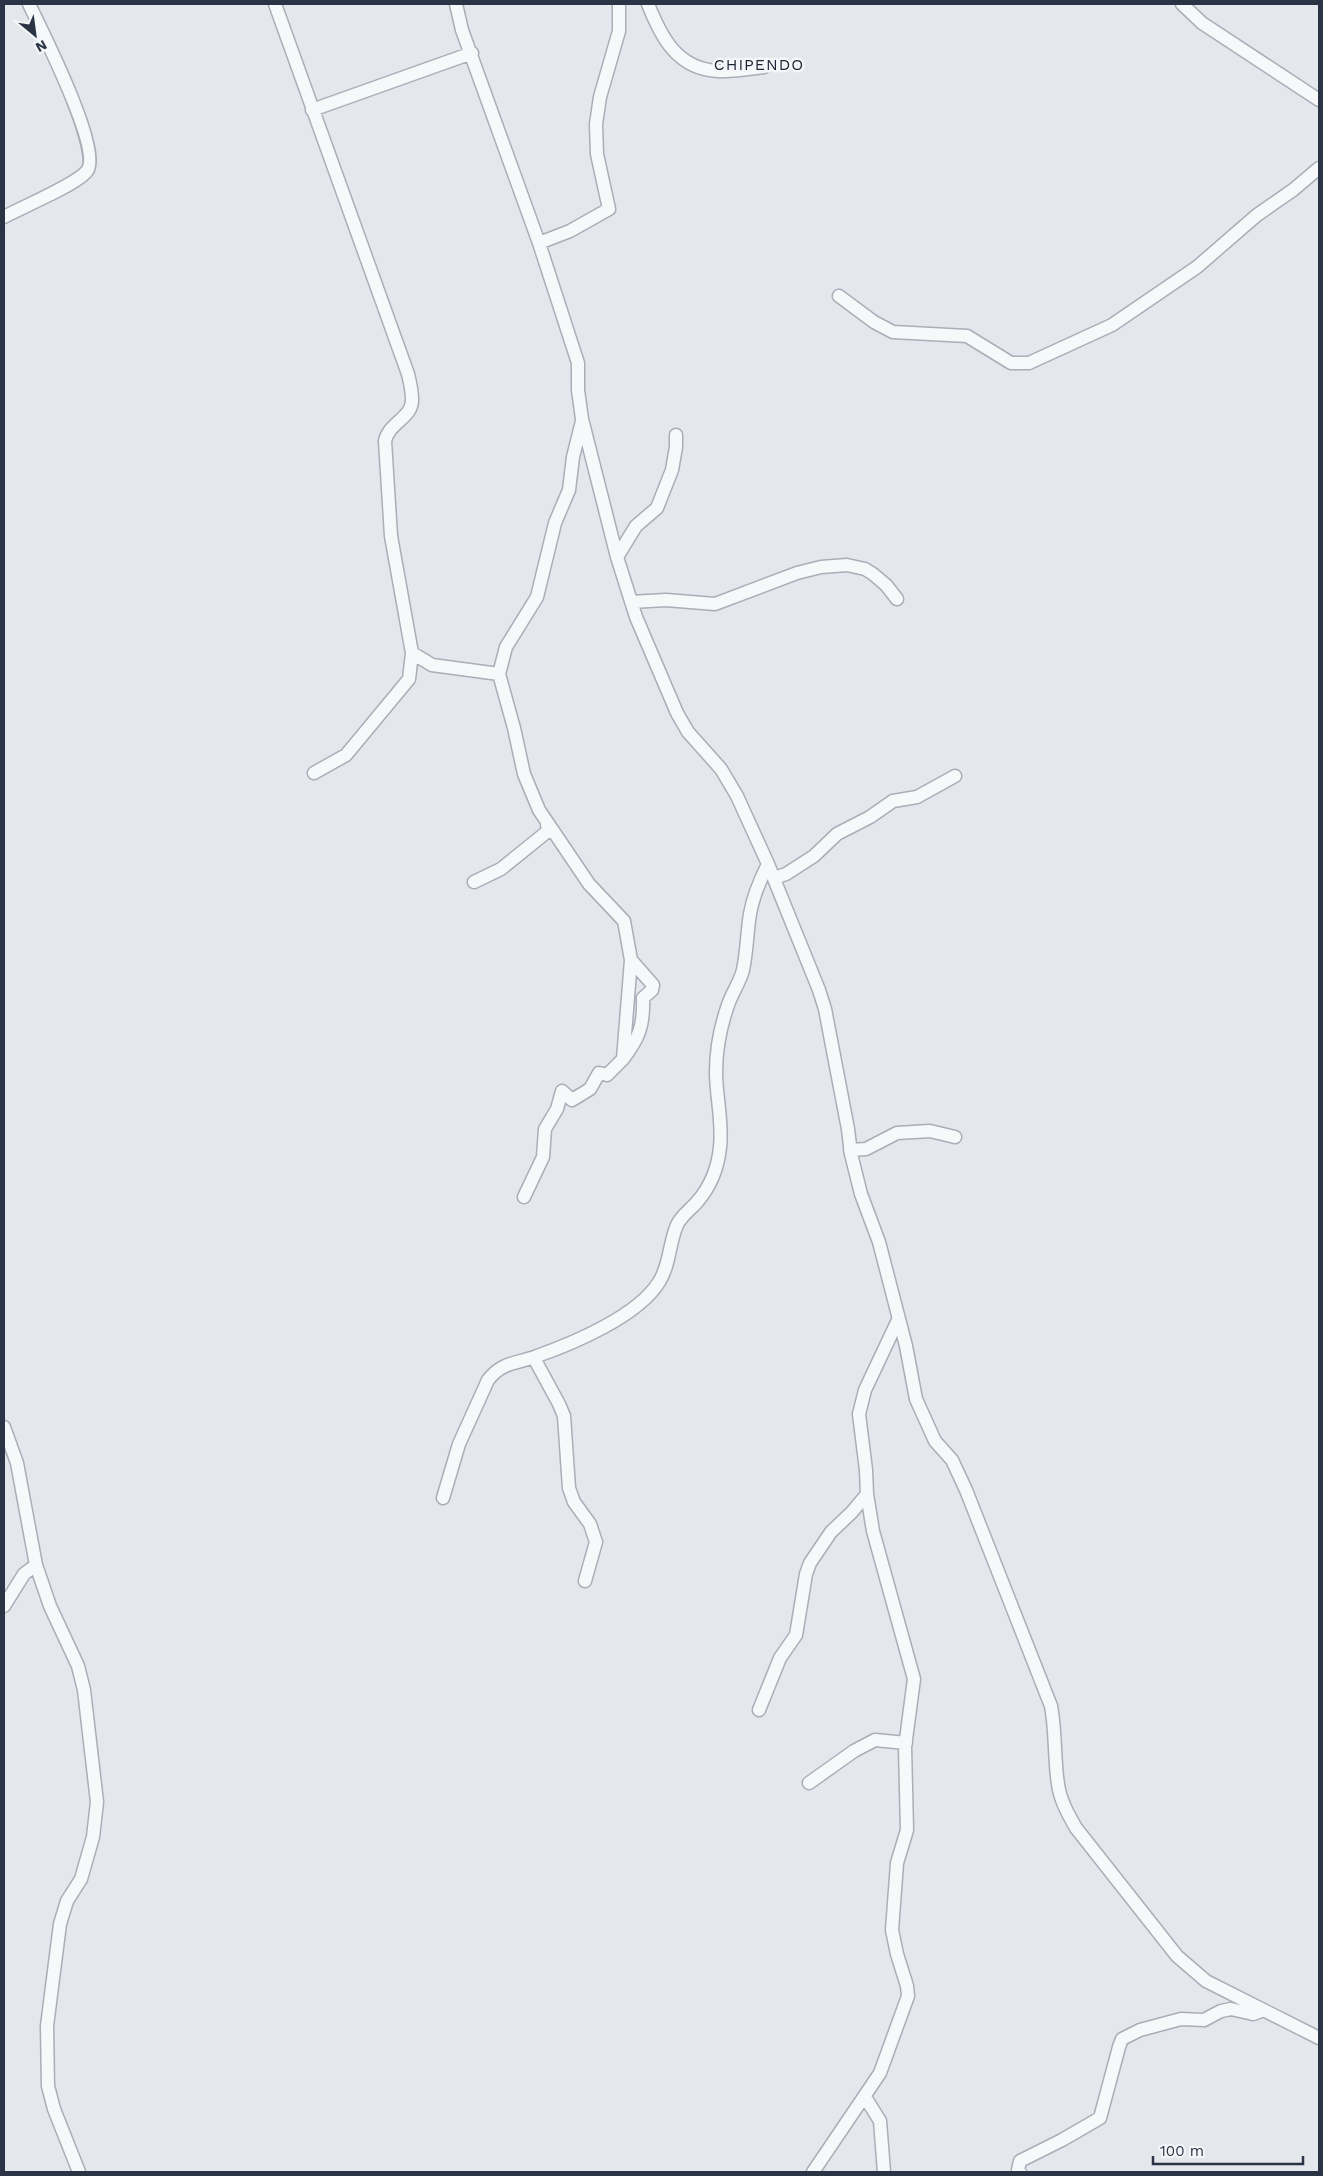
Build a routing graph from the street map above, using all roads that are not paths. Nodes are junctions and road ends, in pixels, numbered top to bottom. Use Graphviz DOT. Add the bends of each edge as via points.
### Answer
graph roads {
  1 [pos="29,4"];
  2 [pos="275,4"];
  3 [pos="456,4"];
  4 [pos="619,4"];
  5 [pos="648,4"];
  6 [pos="1182,4"];
  7 [pos="472,53"];
  8 [pos="764,67"];
  9 [pos="1319,100"];
  10 [pos="312,110"];
  11 [pos="1319,168"];
  12 [pos="4,217"];
  13 [pos="539,243"];
  14 [pos="840,296"];
  15 [pos="582,419"];
  16 [pos="676,435"];
  17 [pos="617,557"];
  18 [pos="897,599"];
  19 [pos="631,602"];
  20 [pos="412,653"];
  21 [pos="499,674"];
  22 [pos="314,773"];
  23 [pos="955,776"];
  24 [pos="547,825"];
  25 [pos="768,864"];
  26 [pos="774,878"];
  27 [pos="474,882"];
  28 [pos="631,960"];
  29 [pos="623,1059"];
  30 [pos="955,1138"];
  31 [pos="850,1150"];
  32 [pos="524,1197"];
  33 [pos="898,1320"];
  34 [pos="534,1358"];
  35 [pos="4,1427"];
  36 [pos="867,1494"];
  37 [pos="443,1498"];
  38 [pos="36,1566"];
  39 [pos="585,1581"];
  40 [pos="4,1606"];
  41 [pos="758,1710"];
  42 [pos="906,1743"];
  43 [pos="809,1783"];
  44 [pos="1264,2010"];
  45 [pos="1319,2038"];
  46 [pos="865,2097"];
  47 [pos="79,2172"];
  48 [pos="813,2172"];
  49 [pos="884,2172"];
  50 [pos="1020,2172"];
  1 -- 12 [label="street" via="83,125 90,148 90,163 89,169 77,180"];
  2 -- 10 [label="street"];
  3 -- 7 [label="street"];
  4 -- 13 [label="street" via="618,31 596,124 597,154 609,209"];
  5 -- 8 [label="street" via="667,45 696,66 718,72"];
  6 -- 9 [label="street" via="1202,23"];
  7 -- 10 [label="street"];
  7 -- 13 [label="street"];
  10 -- 20 [label="street" via="408,374 413,401 404,417 389,429 385,441 391,536"];
  11 -- 14 [label="street" via="1257,215 1197,267 1112,325 1029,363 1010,363 967,336 893,332"];
  13 -- 15 [label="street" via="578,363"];
  15 -- 17 [label="street"];
  15 -- 21 [label="street" via="570,485 555,523 537,597 506,647"];
  16 -- 17 [label="street" via="672,470 657,508 636,526"];
  17 -- 19 [label="street"];
  18 -- 19 [label="street" via="873,574 847,565 797,573 715,604 666,600"];
  19 -- 25 [label="street" via="677,713 688,732 721,769"];
  20 -- 21 [label="street" via="432,666"];
  20 -- 22 [label="street" via="409,679 399,693 346,755"];
  21 -- 24 [label="street" via="524,774"];
  23 -- 26 [label="street" via="917,797 893,801 870,818 837,834 814,856"];
  24 -- 27 [label="street" via="545,834 513,860"];
  24 -- 28 [label="street" via="589,884 624,921"];
  25 -- 26 [label="street"];
  25 -- 34 [label="street" via="757,886 750,914 743,971 728,1004 721,1030 716,1071 721,1134 713,1178 698,1201 678,1222 663,1273 647,1295 625,1314 598,1330"];
  26 -- 31 [label="street" via="825,1009"];
  28 -- 29 [label="street"];
  28 -- 29 [label="street" via="653,985 643,998 644,1013 637,1040"];
  29 -- 32 [label="street" via="608,1075 599,1073 590,1088 572,1100 562,1090 557,1109 545,1129 543,1157"];
  30 -- 31 [label="street" via="930,1131 897,1133 866,1150"];
  31 -- 33 [label="street" via="861,1194 879,1242"];
  33 -- 36 [label="street" via="865,1390 859,1414"];
  33 -- 44 [label="street" via="916,1399 925,1422 935,1441 952,1460 966,1490 1051,1706 1058,1785 1069,1815 1177,1956 1206,1981"];
  34 -- 37 [label="street" via="500,1367 488,1380 459,1444"];
  34 -- 39 [label="street" via="564,1416 571,1494 595,1535 594,1554"];
  35 -- 38 [label="street" via="17,1463"];
  36 -- 41 [label="street" via="831,1532 810,1563 796,1635 780,1658"];
  36 -- 42 [label="street" via="873,1531 914,1679"];
  38 -- 40 [label="street" via="24,1574"];
  38 -- 47 [label="street" via="50,1606 78,1666 84,1690 96,1802 94,1837 81,1879 67,1901 60,1924 47,2026 48,2086"];
  42 -- 43 [label="street" via="874,1740"];
  42 -- 46 [label="street" via="907,1830 897,1863 892,1930 908,1996 880,2073"];
  44 -- 45 [label="street"];
  44 -- 50 [label="street" via="1253,2014 1231,2009 1204,2020 1181,2019 1140,2030 1122,2040 1100,2118 1020,2161"];
  46 -- 48 [label="street"];
  46 -- 49 [label="street" via="880,2122"];
}
